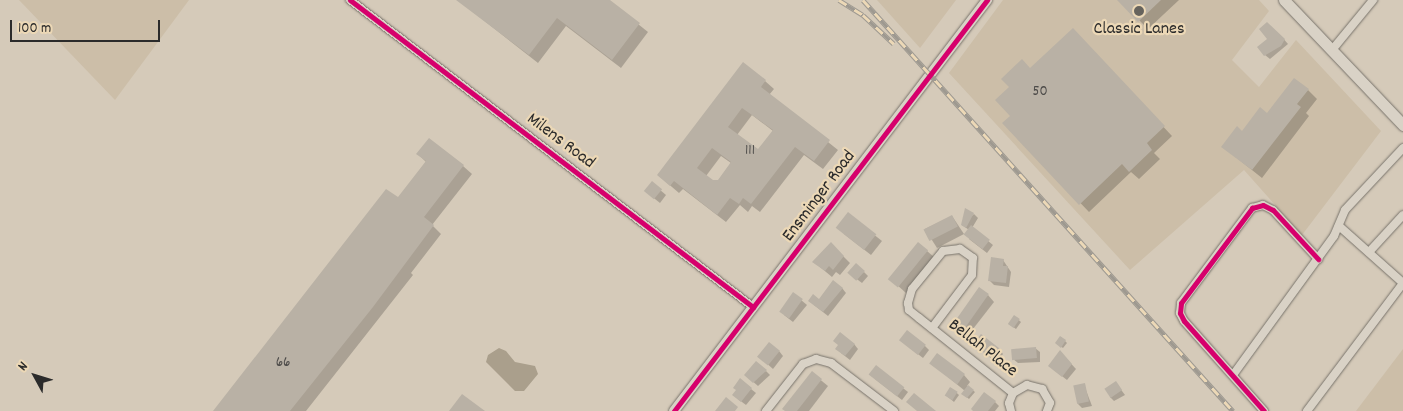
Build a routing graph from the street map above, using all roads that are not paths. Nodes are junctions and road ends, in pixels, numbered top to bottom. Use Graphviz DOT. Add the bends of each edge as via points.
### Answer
graph roads {
  1 [pos="350,0"];
  2 [pos="987,0"];
  3 [pos="1284,0"];
  4 [pos="1373,0"];
  5 [pos="1332,50"];
  6 [pos="1403,125"];
  7 [pos="1403,148"];
  8 [pos="1403,215"];
  9 [pos="1339,226"];
  10 [pos="1369,252"];
  11 [pos="1318,259"];
  12 [pos="753,307"];
  13 [pos="932,328"];
  14 [pos="1233,375"];
  15 [pos="1014,393"];
  16 [pos="674,411"];
  17 [pos="766,411"];
  18 [pos="894,411"];
  19 [pos="1011,411"];
  20 [pos="1047,411"];
  21 [pos="1264,411"];
  22 [pos="1307,411"];
  1 -- 12 [label="street, Milens Road"];
  2 -- 12 [label="street, Ensminger Road"];
  3 -- 5 [label="main road"];
  4 -- 5 [label="street"];
  5 -- 6 [label="main road"];
  7 -- 9 [label="street" via="1345,210"];
  8 -- 10 [label="street"];
  9 -- 10 [label="street"];
  9 -- 11 [label="street"];
  10 -- 22 [label="street" via="1403,283"];
  11 -- 14 [label="street"];
  11 -- 14 [label="street" via="1273,210 1263,205 1248,211 1180,310 1184,321"];
  12 -- 16 [label="street, Ensminger Road"];
  13 -- 13 [label="street, Bellah Place" via="909,310 912,289 943,251 960,249 973,258 972,275"];
  13 -- 15 [label="street, Bellah Place"];
  14 -- 21 [label="street"];
  15 -- 19 [label="street" via="1009,403"];
  15 -- 20 [label="street" via="1027,385 1042,389 1050,403"];
  17 -- 18 [label="street" via="802,364 816,359 831,363"];
}
